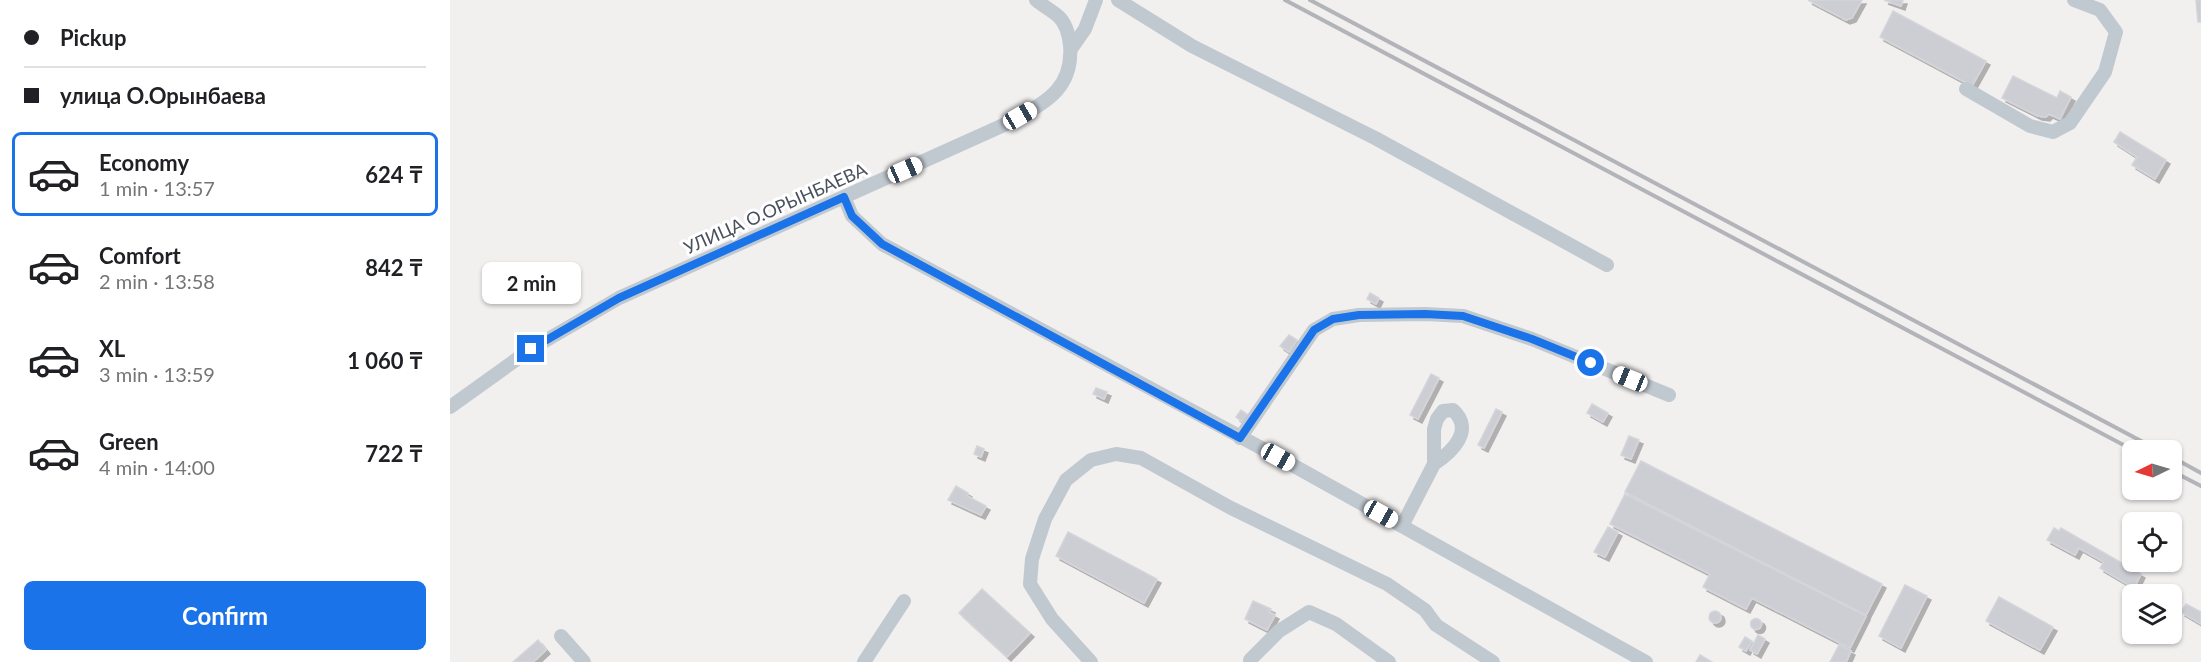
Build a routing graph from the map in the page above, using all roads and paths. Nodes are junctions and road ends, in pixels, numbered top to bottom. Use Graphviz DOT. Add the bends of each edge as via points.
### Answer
graph roads {
  1 [pos="1036,0"];
  2 [pos="1096,0"];
  3 [pos="1118,0"];
  4 [pos="2074,0"];
  5 [pos="1071,49"];
  6 [pos="1966,88"];
  7 [pos="844,197"];
  8 [pos="1607,265"];
  9 [pos="1669,395"];
  10 [pos="450,407"];
  11 [pos="1240,438"];
  12 [pos="1434,464"];
  13 [pos="1402,526"];
  14 [pos="904,601"];
  15 [pos="561,636"];
  16 [pos="1250,660"];
  17 [pos="584,662"];
  18 [pos="864,662"];
  19 [pos="1091,662"];
  20 [pos="1389,662"];
  21 [pos="1493,662"];
  22 [pos="1646,662"];
  1 -- 5 [label="street, УЛИЦА О.ОРЫНБАЕВА" via="1060,17"];
  2 -- 5 [label="street" via="1085,29"];
  3 -- 8 [label="street" via="1192,46 1375,138"];
  4 -- 6 [label="street" via="2100,10 2116,33 2105,72 2070,123 2053,132 2030,126"];
  5 -- 7 [label="street, УЛИЦА О.ОРЫНБАЕВА" via="1072,61 1062,87 1034,108"];
  7 -- 10 [label="street, УЛИЦА О.ОРЫНБАЕВА" via="619,298 531,349"];
  7 -- 11 [label="street" via="852,216 882,244"];
  9 -- 11 [label="street" via="1532,339 1463,316 1359,315 1333,319 1314,330"];
  11 -- 13 [label="street"];
  12 -- 13 [label="street"];
  13 -- 22 [label="street"];
  14 -- 18 [label="street"];
  15 -- 17 [label="street"];
  16 -- 20 [label="street" via="1278,631 1309,612 1336,624"];
  19 -- 21 [label="street" via="1052,619 1030,584 1032,559 1045,519 1066,480 1091,460 1116,454 1141,458 1231,508 1388,584 1425,610 1436,625"];
}
